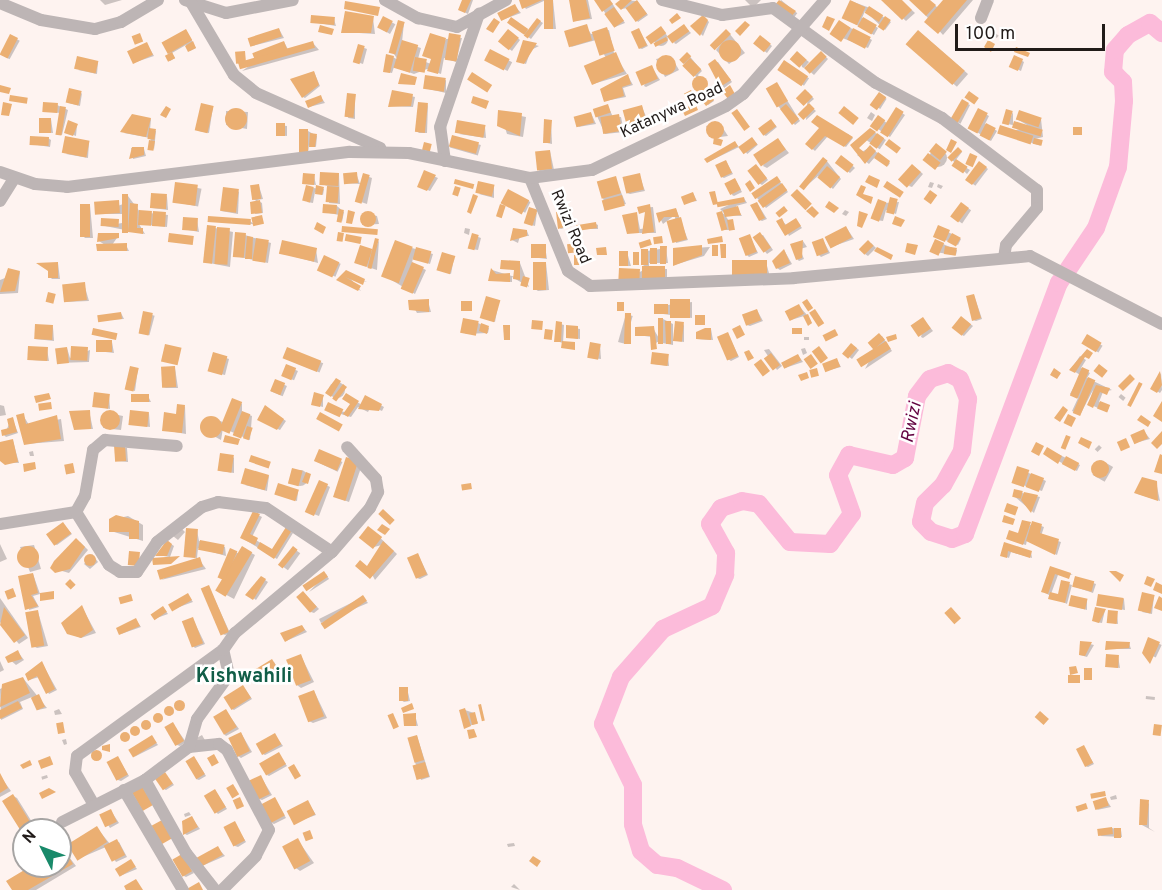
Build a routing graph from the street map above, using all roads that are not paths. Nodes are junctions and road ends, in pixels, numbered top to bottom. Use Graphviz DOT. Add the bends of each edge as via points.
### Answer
graph roads {
  1 [pos="158,0"];
  2 [pos="293,0"];
  3 [pos="385,0"];
  4 [pos="506,0"];
  5 [pos="662,0"];
  6 [pos="825,0"];
  7 [pos="988,0"];
  8 [pos="188,2"];
  9 [pos="0,3"];
  10 [pos="479,14"];
  11 [pos="981,18"];
  12 [pos="802,29"];
  13 [pos="387,151"];
  14 [pos="445,161"];
  15 [pos="0,172"];
  16 [pos="530,178"];
  17 [pos="14,179"];
  18 [pos="0,201"];
  19 [pos="1004,257"];
  20 [pos="1162,324"];
  21 [pos="177,446"];
  22 [pos="347,447"];
  23 [pos="76,512"];
  24 [pos="0,524"];
  25 [pos="332,552"];
  26 [pos="223,650"];
  27 [pos="189,747"];
  28 [pos="145,780"];
  29 [pos="124,790"];
  30 [pos="94,805"];
  31 [pos="70,818"];
  32 [pos="183,890"];
  33 [pos="215,890"];
  34 [pos="222,890"];
  1 -- 9 [label="street" via="121,22 94,29 41,20"];
  2 -- 8 [label="street" via="251,12"];
  3 -- 10 [label="street" via="418,18 457,27"];
  4 -- 10 [label="street"];
  5 -- 12 [label="street" via="722,15 773,8"];
  6 -- 12 [label="street, Katanywa Road"];
  7 -- 11 [label="street"];
  8 -- 13 [label="street" via="234,75 256,93 284,110"];
  10 -- 14 [label="street" via="440,127"];
  12 -- 16 [label="street, Katanywa Road" via="726,106 592,170"];
  12 -- 19 [label="street" via="876,83 942,118 1037,190 1037,208 1006,244"];
  13 -- 14 [label="street, Rwizi Road"];
  13 -- 17 [label="street, Rwizi Road" via="67,187"];
  14 -- 16 [label="street, Rwizi Road"];
  15 -- 17 [label="street, Rwizi Road"];
  16 -- 19 [label="street, Rwizi Road" via="545,205 568,271 590,286 794,278"];
  17 -- 18 [label="street"];
  19 -- 20 [label="street, Rwizi Road" via="1030,256 1048,263"];
  21 -- 23 [label="street" via="97,444"];
  22 -- 25 [label="street" via="370,469 378,492"];
  23 -- 24 [label="street"];
  23 -- 25 [label="street" via="109,566 120,572 137,572 157,542 202,507 218,502 266,508"];
  25 -- 26 [label="street" via="235,633"];
  26 -- 27 [label="street" via="229,675 197,719"];
  26 -- 30 [label="street" via="77,756 75,772"];
  27 -- 28 [label="street"];
  27 -- 34 [label="street" via="219,744 227,750 269,830 256,856"];
  28 -- 29 [label="street"];
  28 -- 33 [label="street" via="186,853"];
  29 -- 30 [label="street"];
  29 -- 32 [label="street"];
  30 -- 31 [label="street"];
}
